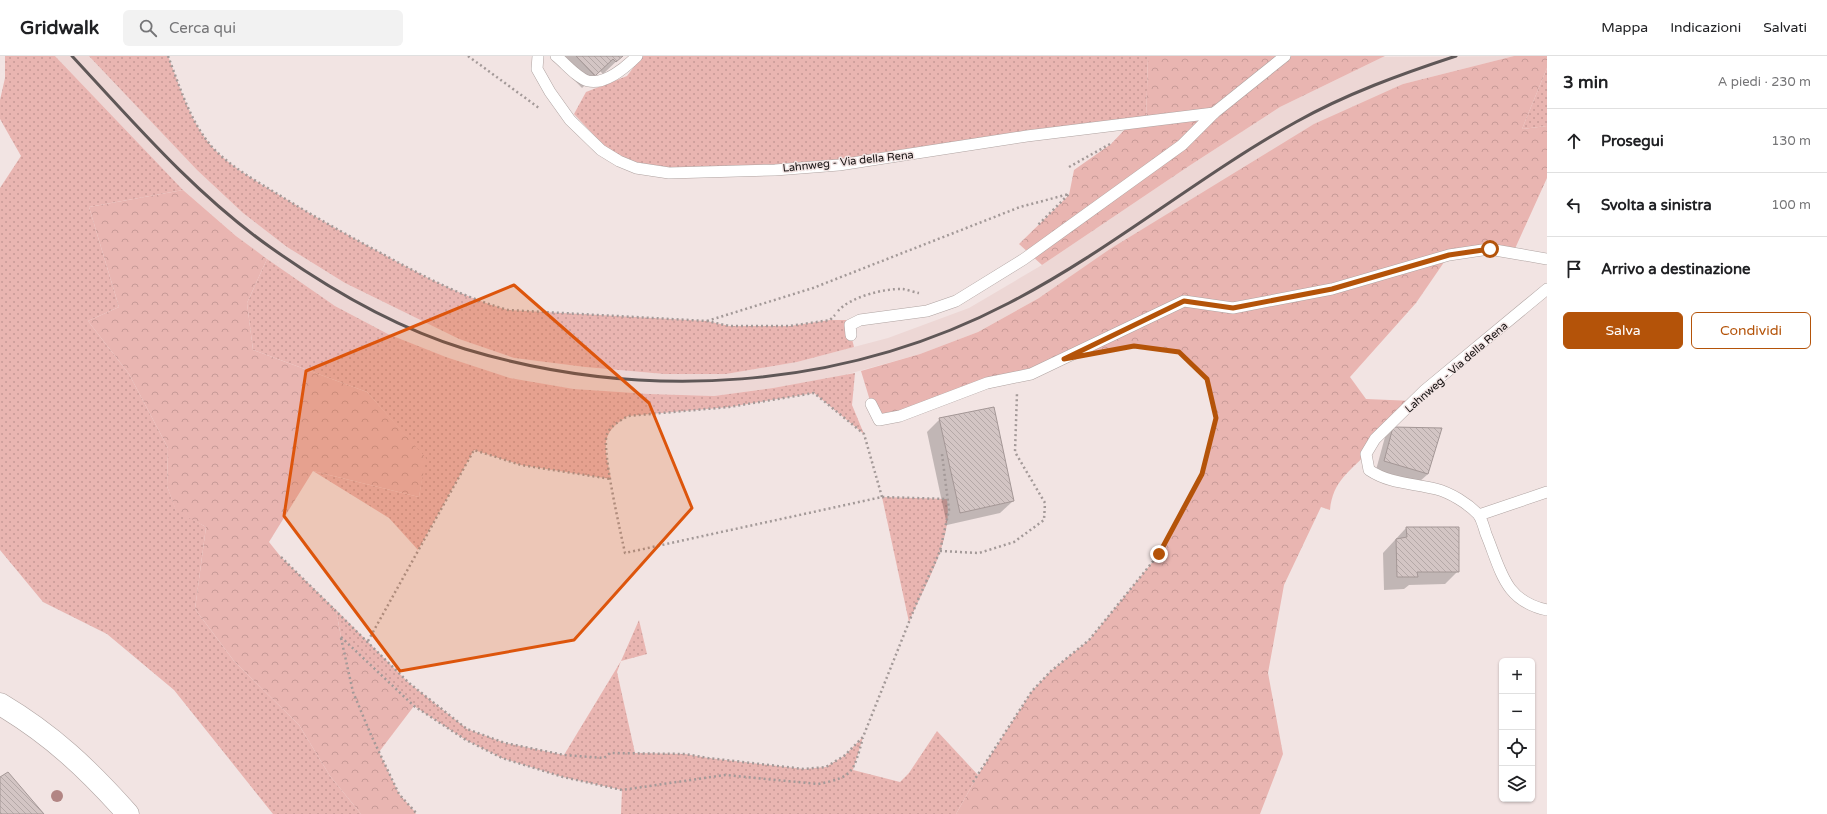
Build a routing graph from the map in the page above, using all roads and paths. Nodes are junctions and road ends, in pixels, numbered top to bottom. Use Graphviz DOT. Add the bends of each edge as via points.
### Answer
graph roads {
  1 [pos="168,56"];
  2 [pos="468,56"];
  3 [pos="538,56"];
  4 [pos="556,56"];
  5 [pos="637,56"];
  6 [pos="1285,56"];
  7 [pos="1214,113"];
  8 [pos="570,120"];
  9 [pos="1130,124"];
  10 [pos="1069,167"];
  11 [pos="1036,228"];
  12 [pos="1547,259"];
  13 [pos="1547,289"];
  14 [pos="922,294"];
  15 [pos="707,321"];
  16 [pos="851,335"];
  17 [pos="1126,347"];
  18 [pos="1018,377"];
  19 [pos="871,404"];
  20 [pos="942,454"];
  21 [pos="611,479"];
  22 [pos="1547,492"];
  23 [pos="882,497"];
  24 [pos="947,499"];
  25 [pos="1479,515"];
  26 [pos="940,551"];
  27 [pos="281,557"];
  28 [pos="1547,610"];
  29 [pos="368,641"];
  30 [pos="0,704"];
  31 [pos="863,737"];
  32 [pos="973,782"];
  33 [pos="128,814"];
  34 [pos="417,814"];
  1 -- 15 [label="path" via="190,113 212,147 226,161 302,209 444,287 508,310"];
  2 -- 8 [label="path" via="548,116"];
  3 -- 8 [label="lane, Lahnweg - Via della Rena" via="537,69"];
  4 -- 5 [label="lane" via="588,81 598,81 622,71"];
  6 -- 7 [label="lane"];
  7 -- 9 [label="lane, Lahnweg - Via della Rena"];
  7 -- 16 [label="lane" via="1182,145 1024,259 956,301 927,311 860,320 850,325"];
  8 -- 9 [label="lane, Lahnweg - Via della Rena" via="601,150 619,161 653,172 688,174 839,165 1027,136"];
  9 -- 10 [label="path" via="1111,144"];
  11 -- 15 [label="path" via="1069,194 1020,207 813,288"];
  12 -- 18 [label="lane" via="1490,249 1449,255 1332,289 1233,308 1184,301 1031,374"];
  13 -- 25 [label="lane, Lahnweg - Via della Rena" via="1425,390 1375,439 1366,454 1369,470 1378,477 1397,483 1437,489 1459,499"];
  14 -- 15 [label="path" via="903,289 865,295 843,304 830,320 790,326 729,326"];
  17 -- 32 [label="path" via="1179,352 1207,379 1216,418 1202,474 1159,554 1089,640 1051,670 1032,691"];
  18 -- 19 [label="lane" via="986,383 900,416 879,420"];
  18 -- 26 [label="path" via="1015,452 1045,503 1044,520 1014,542 979,554"];
  20 -- 24 [label="path"];
  21 -- 23 [label="path" via="625,554"];
  21 -- 23 [label="path" via="606,435 615,424 628,416 729,407 814,393 864,434"];
  21 -- 29 [label="path" via="521,465 474,450"];
  22 -- 25 [label="lane"];
  23 -- 24 [label="path"];
  24 -- 26 [label="path" via="949,510"];
  25 -- 28 [label="lane, Lahnweg - Via della Rena" via="1512,593 1531,607"];
  26 -- 31 [label="path"];
  27 -- 29 [label="path"];
  29 -- 31 [label="path" via="409,683 467,729 505,743 564,755 604,758 610,754 685,754 804,769 826,767 844,756"];
  30 -- 33 [label="street" via="30,722 86,768"];
  31 -- 34 [label="path" via="853,770 845,777 833,781 818,784 725,775 622,790 502,758 466,740 414,706 341,637 353,692 371,735 399,794"];
}
